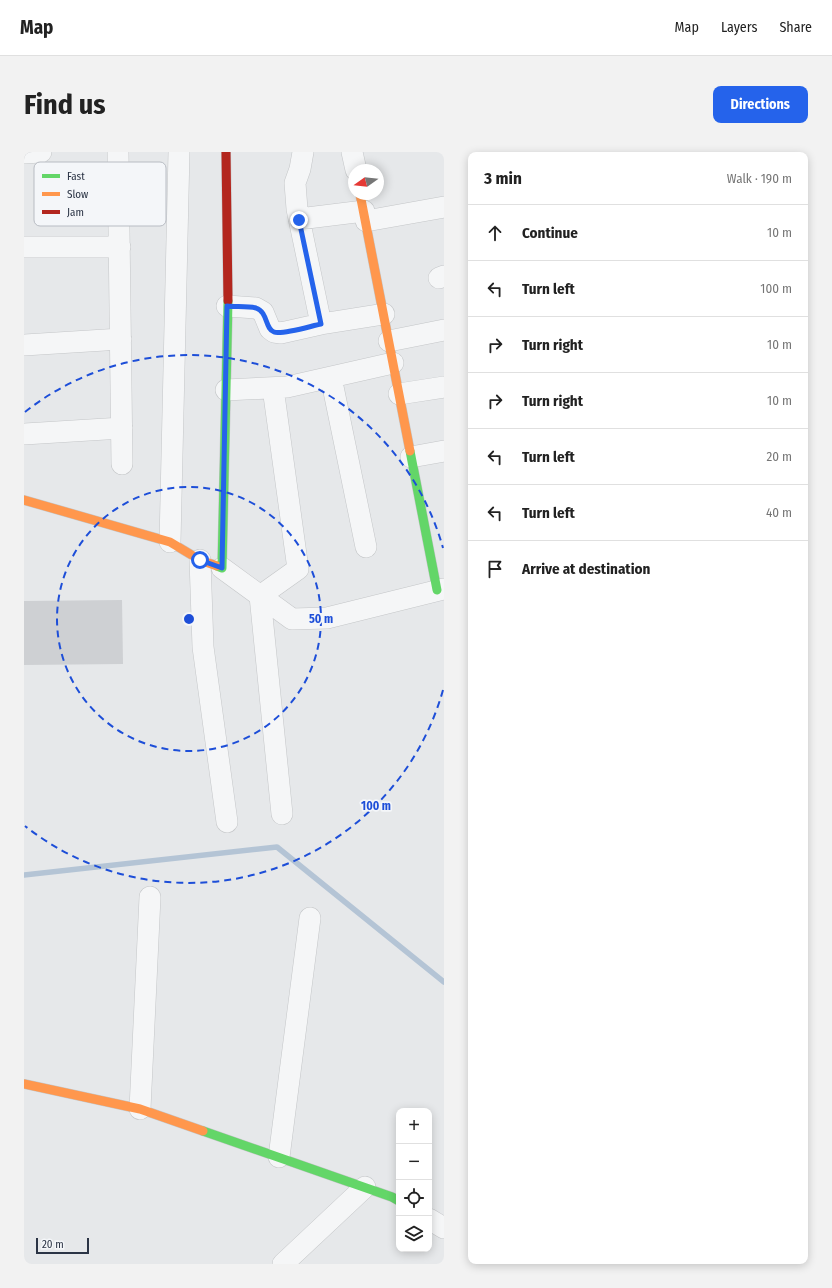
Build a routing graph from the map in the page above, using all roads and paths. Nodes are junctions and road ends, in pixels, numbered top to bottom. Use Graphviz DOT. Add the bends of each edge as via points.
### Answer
graph roads {
  1 [pos="41,152"];
  2 [pos="118,152"];
  3 [pos="179,152"];
  4 [pos="226,152"];
  5 [pos="303,152"];
  6 [pos="352,152"];
  7 [pos="24,153"];
  8 [pos="118,162"];
  9 [pos="355,164"];
  10 [pos="444,207"];
  11 [pos="363,209"];
  12 [pos="299,220"];
  13 [pos="120,226"];
  14 [pos="24,247"];
  15 [pos="120,247"];
  16 [pos="227,306"];
  17 [pos="384,314"];
  18 [pos="321,324"];
  19 [pos="444,330"];
  20 [pos="121,339"];
  21 [pos="389,341"];
  22 [pos="24,345"];
  23 [pos="393,363"];
  24 [pos="331,377"];
  25 [pos="273,388"];
  26 [pos="444,388"];
  27 [pos="226,390"];
  28 [pos="399,394"];
  29 [pos="122,428"];
  30 [pos="24,434"];
  31 [pos="444,451"];
  32 [pos="411,457"];
  33 [pos="122,464"];
  34 [pos="24,500"];
  35 [pos="170,542"];
  36 [pos="366,547"];
  37 [pos="200,560"];
  38 [pos="222,568"];
  39 [pos="441,590"];
  40 [pos="260,596"];
  41 [pos="282,814"];
  42 [pos="227,822"];
  43 [pos="150,897"];
  44 [pos="310,918"];
  45 [pos="24,1084"];
  46 [pos="140,1109"];
  47 [pos="279,1157"];
  48 [pos="365,1187"];
  49 [pos="396,1199"];
  50 [pos="432,1221"];
  51 [pos="444,1228"];
  52 [pos="287,1262"];
  1 -- 7 [label="street"];
  2 -- 8 [label="street"];
  3 -- 35 [label="street"];
  4 -- 16 [label="street"];
  5 -- 12 [label="street" via="295,183"];
  6 -- 9 [label="street"];
  10 -- 11 [label="street"];
  11 -- 12 [label="street"];
  11 -- 17 [label="street"];
  12 -- 18 [label="street"];
  13 -- 15 [label="street"];
  14 -- 15 [label="street"];
  15 -- 20 [label="street"];
  16 -- 18 [label="street" via="256,308 263,312 270,329 274,332 281,333"];
  16 -- 27 [label="street"];
  17 -- 18 [label="street"];
  17 -- 21 [label="street"];
  19 -- 21 [label="street"];
  20 -- 22 [label="street"];
  20 -- 29 [label="street"];
  21 -- 23 [label="street"];
  23 -- 24 [label="street"];
  23 -- 28 [label="street"];
  24 -- 25 [label="street"];
  24 -- 36 [label="street"];
  25 -- 27 [label="street"];
  25 -- 40 [label="street" via="298,569"];
  26 -- 28 [label="street"];
  27 -- 38 [label="street"];
  28 -- 32 [label="street"];
  29 -- 30 [label="street"];
  29 -- 33 [label="street"];
  31 -- 32 [label="street"];
  32 -- 39 [label="street"];
  34 -- 35 [label="street"];
  35 -- 37 [label="street"];
  37 -- 38 [label="street"];
  37 -- 42 [label="street" via="203,647"];
  38 -- 40 [label="street"];
  39 -- 40 [label="street" via="327,618 299,619 292,619"];
  40 -- 41 [label="street"];
  43 -- 46 [label="street"];
  44 -- 47 [label="street"];
  45 -- 46 [label="street"];
  46 -- 47 [label="street"];
  47 -- 48 [label="street"];
  48 -- 49 [label="street"];
  48 -- 52 [label="street"];
  50 -- 51 [label="street"];
}
